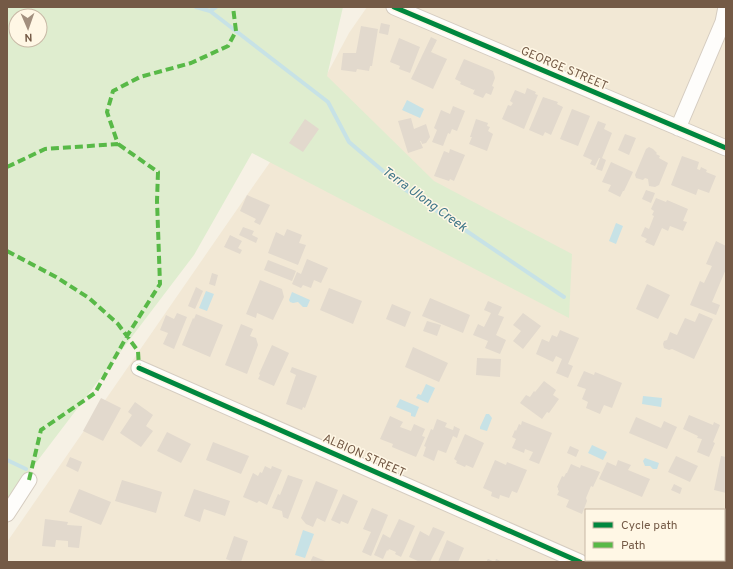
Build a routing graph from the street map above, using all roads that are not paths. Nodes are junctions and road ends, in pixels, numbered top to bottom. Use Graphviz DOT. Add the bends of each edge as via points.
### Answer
graph roads {
  1 [pos="394,7"];
  2 [pos="725,15"];
  3 [pos="678,128"];
  4 [pos="726,148"];
  5 [pos="139,368"];
  6 [pos="29,480"];
  7 [pos="7,514"];
  8 [pos="551,556"];
  9 [pos="580,562"];
  1 -- 3 [label="street, GEORGE STREET"];
  2 -- 3 [label="street"];
  3 -- 4 [label="street, GEORGE STREET"];
  5 -- 8 [label="street, ALBION STREET"];
  6 -- 7 [label="street"];
  8 -- 9 [label="street, ALBION STREET"];
}
